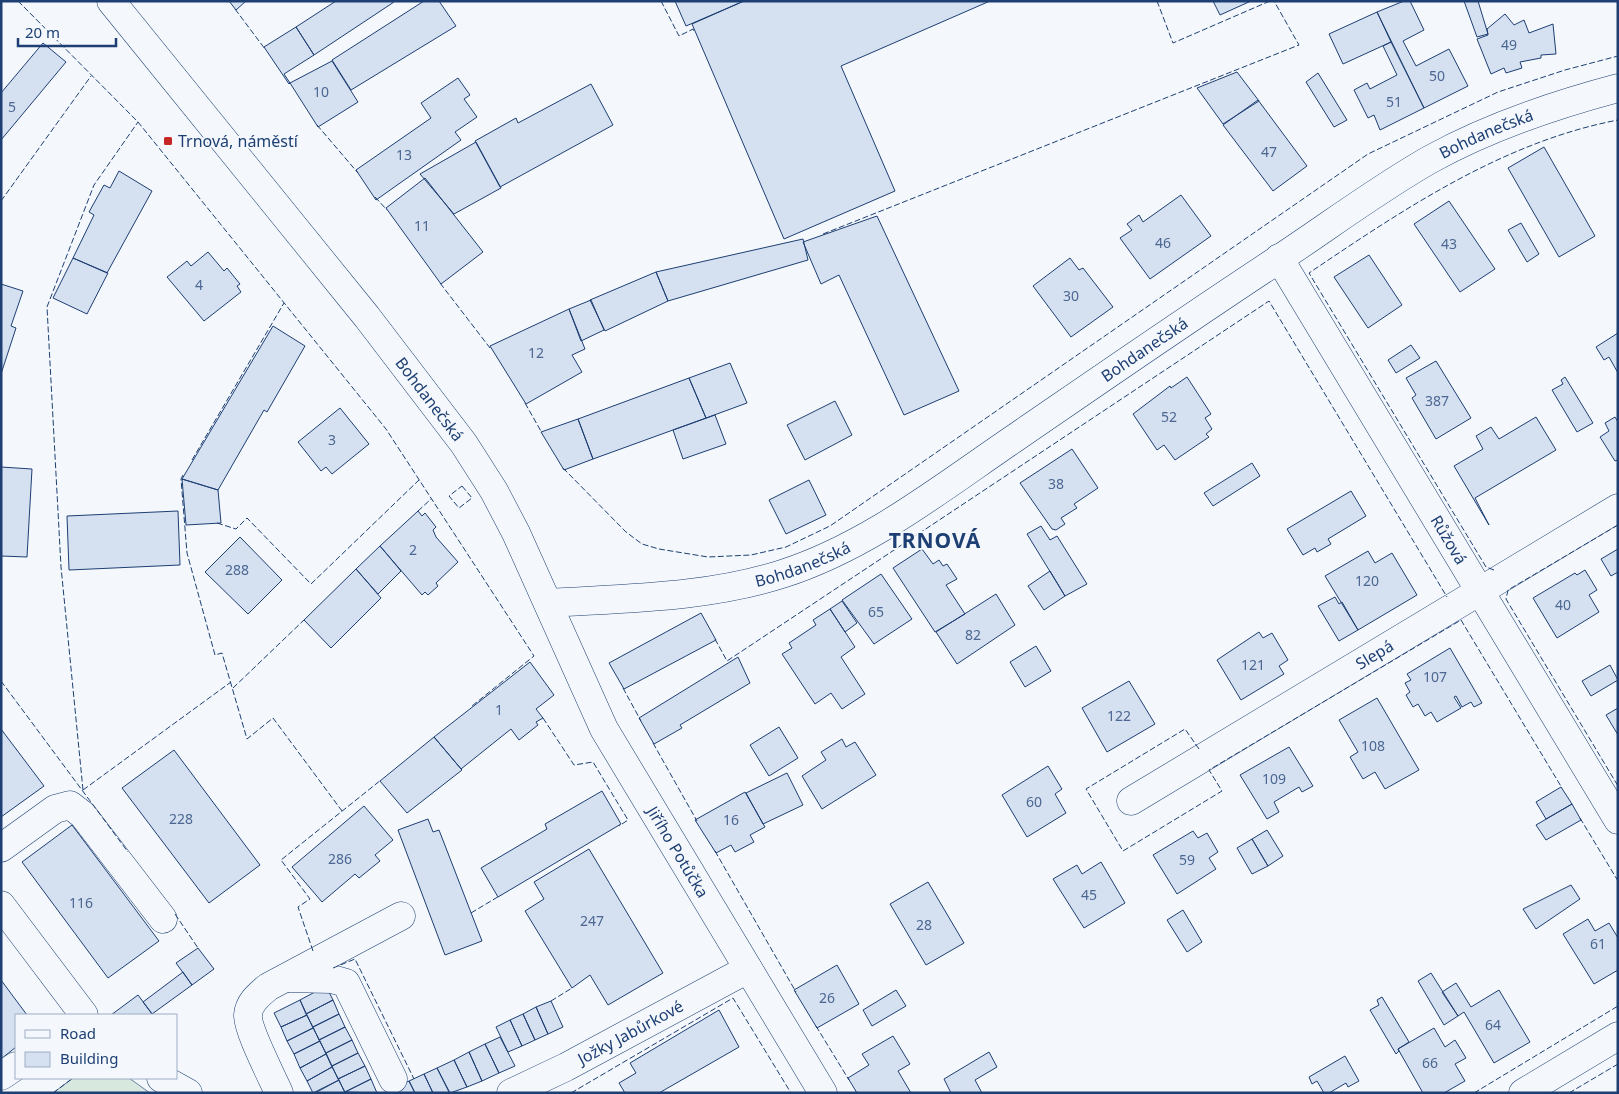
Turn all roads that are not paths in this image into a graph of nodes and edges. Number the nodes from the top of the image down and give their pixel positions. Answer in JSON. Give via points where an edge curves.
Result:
{"nodes":[{"id":1,"x":105,"y":1,"type":"edge"},
{"id":2,"x":111,"y":1,"type":"edge"},
{"id":3,"x":145,"y":44,"type":"junction"},
{"id":4,"x":1618,"y":88,"type":"edge"},
{"id":5,"x":1280,"y":258,"type":"junction"},
{"id":6,"x":1618,"y":508,"type":"edge"},
{"id":7,"x":1480,"y":590,"type":"junction"},
{"id":8,"x":548,"y":603,"type":"junction"},
{"id":9,"x":1131,"y":801,"type":"dead end"},
{"id":10,"x":1618,"y":820,"type":"edge"},
{"id":11,"x":1,"y":848,"type":"edge"},
{"id":12,"x":1,"y":905,"type":"edge"},
{"id":13,"x":401,"y":916,"type":"dead end"},
{"id":14,"x":163,"y":919,"type":"dead end"},
{"id":15,"x":748,"y":969,"type":"junction"},
{"id":16,"x":285,"y":978,"type":"junction"},
{"id":17,"x":83,"y":1014,"type":"edge"},
{"id":18,"x":1618,"y":1036,"type":"edge"},
{"id":19,"x":15,"y":1067,"type":"edge"},
{"id":20,"x":1,"y":1076,"type":"edge"},
{"id":21,"x":163,"y":1079,"type":"edge"},
{"id":22,"x":393,"y":1079,"type":"dead end"},
{"id":23,"x":188,"y":1093,"type":"edge"},
{"id":24,"x":279,"y":1093,"type":"edge"},
{"id":25,"x":511,"y":1093,"type":"edge"},
{"id":26,"x":823,"y":1093,"type":"edge"},
{"id":27,"x":1523,"y":1093,"type":"edge"}],
"edges":[{"from":1,"to":3,"type":"street","name":"Bohdanečská"},
{"from":2,"to":3,"type":"street","name":"Bohdanečská"},
{"from":3,"to":8,"type":"street","name":"Bohdanečská","via":[[367,317],[464,444],[507,516]]},
{"from":4,"to":5,"type":"street","name":"Bohdanečská","via":[[1536,113],[1433,158]]},
{"from":5,"to":7,"type":"street","name":"Růžová"},
{"from":5,"to":8,"type":"street","name":"Bohdanečská","via":[[922,501],[825,557],[785,573],[725,588],[663,596]]},
{"from":6,"to":7,"type":"street","name":"Slepá"},
{"from":7,"to":9,"type":"street","name":"Slepá"},
{"from":7,"to":10,"type":"street","name":"Růžová"},
{"from":8,"to":15,"type":"street","name":"Jiřího Potůčka","via":[[604,729]]},
{"from":11,"to":14,"type":"street","via":[[55,809],[70,805],[83,816]]},
{"from":12,"to":17,"type":"street"},
{"from":13,"to":16,"type":"street"},
{"from":15,"to":25,"type":"street","name":"Jožky Jabůrkové"},
{"from":15,"to":26,"type":"street","name":"Jiřího Potůčka"},
{"from":16,"to":22,"type":"street","via":[[346,983]]},
{"from":16,"to":24,"type":"street","via":[[254,1000],[248,1015],[250,1027]]},
{"from":18,"to":27,"type":"street"},
{"from":19,"to":20,"type":"street"},
{"from":21,"to":23,"type":"street"}]}
